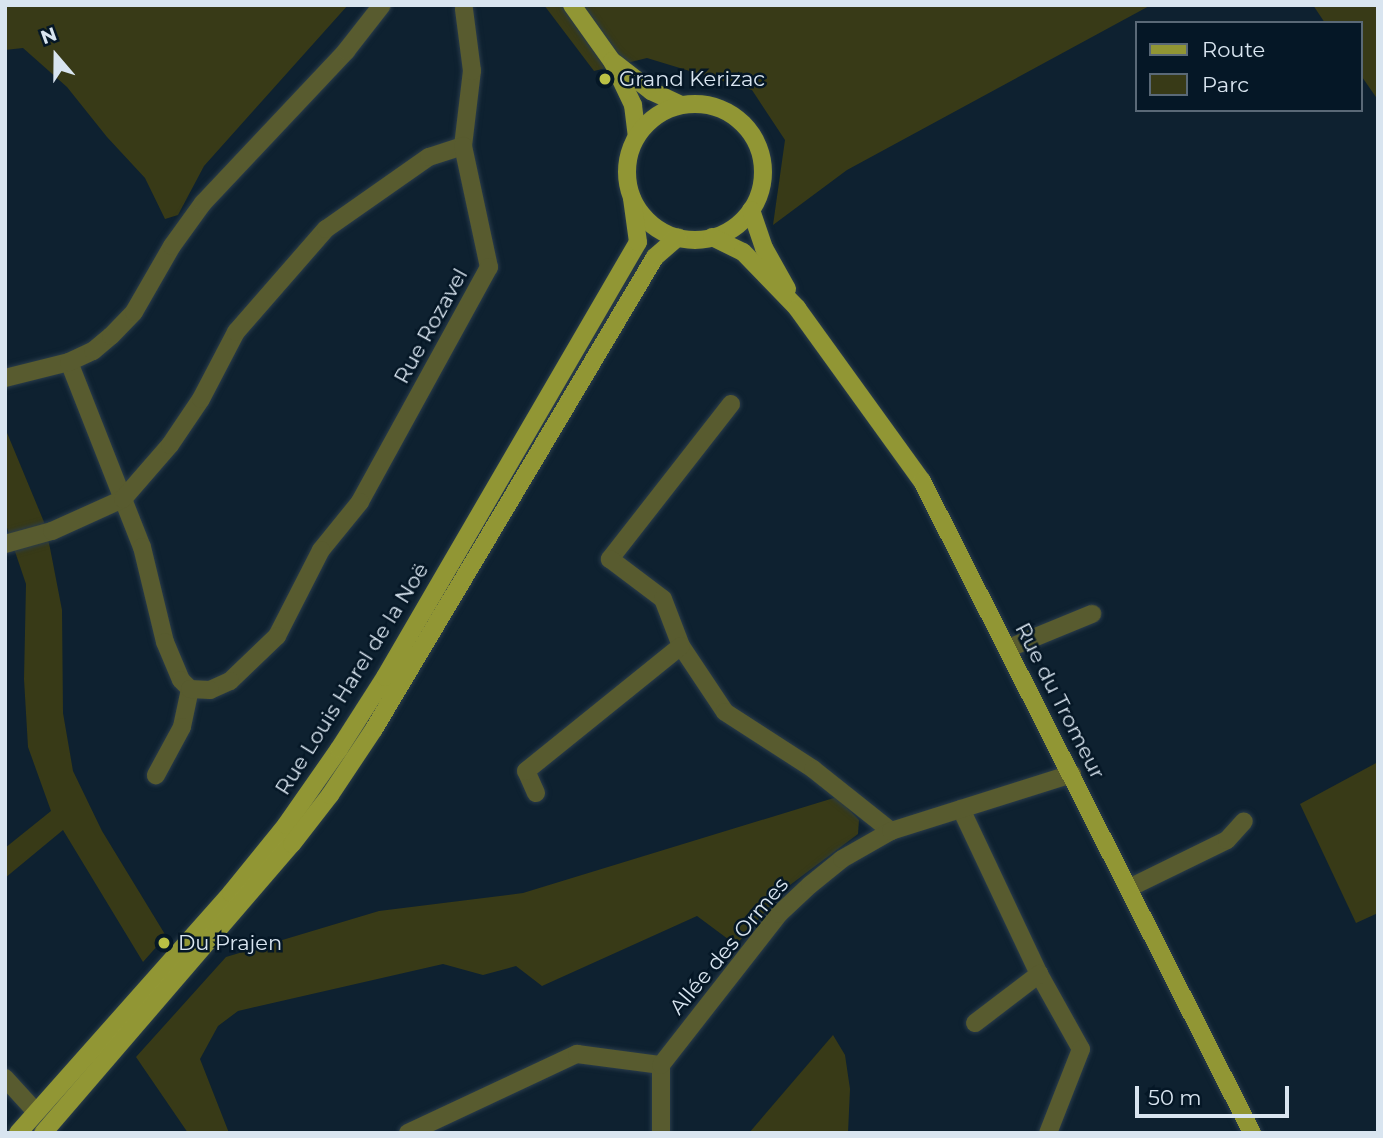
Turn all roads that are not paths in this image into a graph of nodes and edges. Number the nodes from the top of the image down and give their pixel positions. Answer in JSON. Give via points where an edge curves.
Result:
{"nodes":[{"id":1,"x":382,"y":5,"type":"edge"},
{"id":2,"x":572,"y":5,"type":"edge"},
{"id":3,"x":464,"y":9,"type":"dead end"},
{"id":4,"x":612,"y":61,"type":"junction"},
{"id":5,"x":681,"y":105,"type":"junction"},
{"id":6,"x":637,"y":136,"type":"junction"},
{"id":7,"x":463,"y":146,"type":"junction"},
{"id":8,"x":632,"y":198,"type":"junction"},
{"id":9,"x":751,"y":210,"type":"junction"},
{"id":10,"x":678,"y":237,"type":"junction"},
{"id":11,"x":712,"y":237,"type":"junction"},
{"id":12,"x":797,"y":308,"type":"junction"},
{"id":13,"x":69,"y":362,"type":"junction"},
{"id":14,"x":5,"y":378,"type":"edge"},
{"id":15,"x":731,"y":404,"type":"dead end"},
{"id":16,"x":123,"y":499,"type":"junction"},
{"id":17,"x":10,"y":542,"type":"edge"},
{"id":18,"x":1092,"y":614,"type":"dead end"},
{"id":19,"x":681,"y":646,"type":"junction"},
{"id":20,"x":1009,"y":648,"type":"junction"},
{"id":21,"x":190,"y":689,"type":"junction"},
{"id":22,"x":1072,"y":774,"type":"junction"},
{"id":23,"x":156,"y":775,"type":"dead end"},
{"id":24,"x":536,"y":793,"type":"dead end"},
{"id":25,"x":961,"y":809,"type":"junction"},
{"id":26,"x":1244,"y":821,"type":"dead end"},
{"id":27,"x":891,"y":831,"type":"junction"},
{"id":28,"x":1129,"y":888,"type":"junction"},
{"id":29,"x":1039,"y":974,"type":"junction"},
{"id":30,"x":975,"y":1023,"type":"dead end"},
{"id":31,"x":661,"y":1065,"type":"junction"},
{"id":32,"x":5,"y":1078,"type":"edge"},
{"id":33,"x":36,"y":1112,"type":"junction"},
{"id":34,"x":18,"y":1133,"type":"edge"},
{"id":35,"x":43,"y":1133,"type":"edge"},
{"id":36,"x":408,"y":1133,"type":"edge"},
{"id":37,"x":661,"y":1133,"type":"edge"},
{"id":38,"x":1048,"y":1133,"type":"edge"},
{"id":39,"x":1252,"y":1133,"type":"edge"}],
"edges":[{"from":1,"to":13,"type":"street","via":[[346,51],[203,203],[134,312],[93,351]]},
{"from":2,"to":4,"type":"main road"},
{"from":3,"to":7,"type":"street","name":"Rue Rozavel","via":[[472,71]]},
{"from":4,"to":5,"type":"main road","via":[[651,91]]},
{"from":4,"to":6,"type":"main road","via":[[633,105]]},
{"from":5,"to":6,"type":"main road","via":[[656,116]]},
{"from":5,"to":9,"type":"main road","via":[[708,104],[733,114],[752,133],[762,158],[762,185]]},
{"from":6,"to":8,"type":"main road","via":[[627,177]]},
{"from":7,"to":16,"type":"street","via":[[429,157],[326,229],[236,332],[178,433]]},
{"from":7,"to":21,"type":"street","name":"Rue Rozavel","via":[[489,267],[360,502],[321,550],[277,636],[230,681],[210,690]]},
{"from":8,"to":10,"type":"main road","via":[[643,216]]},
{"from":8,"to":33,"type":"main road","name":"Rue Louis Harel de la Noë","via":[[638,242],[339,749],[231,893]]},
{"from":9,"to":11,"type":"main road","via":[[734,227]]},
{"from":9,"to":12,"type":"main road","name":"Rue du Tromeur","via":[[764,248]]},
{"from":10,"to":11,"type":"main road"},
{"from":10,"to":35,"type":"main road","name":"Rue Louis Harel de la Noë","via":[[655,257],[374,729],[330,795]]},
{"from":11,"to":12,"type":"main road","name":"Rue du Tromeur","via":[[743,252]]},
{"from":12,"to":20,"type":"main road","name":"Rue du Tromeur","via":[[922,481]]},
{"from":13,"to":14,"type":"street"},
{"from":13,"to":16,"type":"street"},
{"from":15,"to":19,"type":"street","via":[[610,559],[663,599]]},
{"from":16,"to":17,"type":"street","via":[[52,531]]},
{"from":16,"to":21,"type":"street","via":[[142,547],[165,642],[181,680]]},
{"from":18,"to":20,"type":"street"},
{"from":19,"to":24,"type":"street","via":[[526,771]]},
{"from":19,"to":27,"type":"street","via":[[725,712],[813,769]]},
{"from":20,"to":22,"type":"main road","name":"Rue du Tromeur"},
{"from":21,"to":23,"type":"street","via":[[182,727]]},
{"from":22,"to":25,"type":"street","name":"Allée des Ormes"},
{"from":22,"to":28,"type":"main road","name":"Rue du Tromeur"},
{"from":25,"to":27,"type":"street","name":"Allée des Ormes"},
{"from":25,"to":29,"type":"street"},
{"from":26,"to":28,"type":"street","via":[[1227,840]]},
{"from":27,"to":31,"type":"street","name":"Allée des Ormes","via":[[842,859],[779,914]]},
{"from":28,"to":39,"type":"main road","name":"Rue du Tromeur"},
{"from":29,"to":30,"type":"street"},
{"from":29,"to":38,"type":"street","via":[[1081,1049]]},
{"from":31,"to":36,"type":"street","via":[[577,1054]]},
{"from":31,"to":37,"type":"street"},
{"from":32,"to":33,"type":"street"},
{"from":33,"to":34,"type":"main road","name":"Rue Louis Harel de la Noë"}]}
